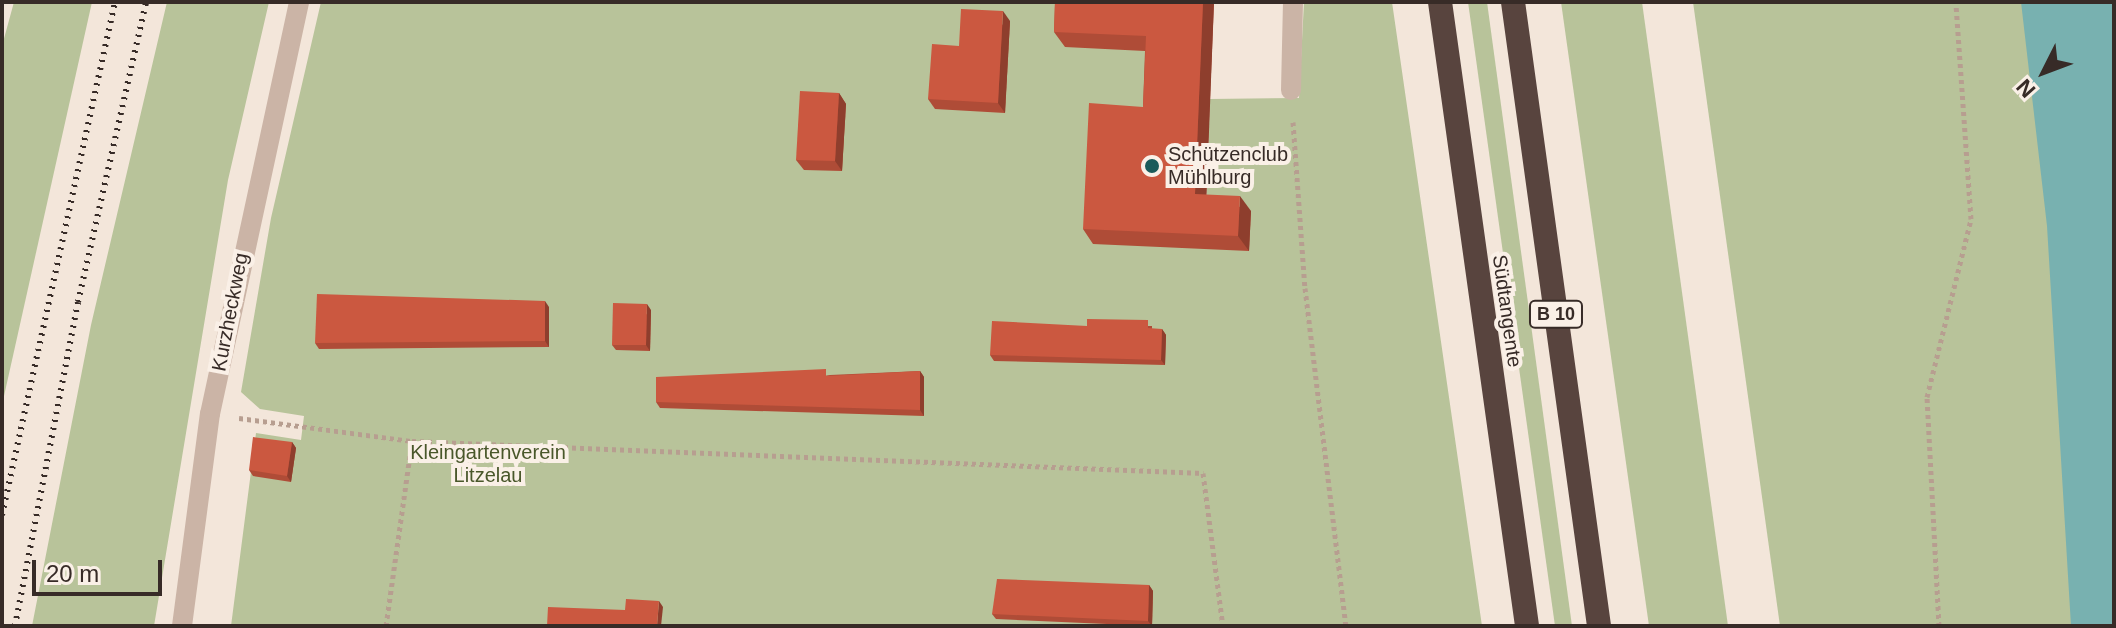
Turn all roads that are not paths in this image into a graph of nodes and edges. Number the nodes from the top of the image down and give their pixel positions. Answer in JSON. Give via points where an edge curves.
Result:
{"nodes":[{"id":1,"x":299,"y":2,"type":"edge"},
{"id":2,"x":1293,"y":2,"type":"edge"},
{"id":3,"x":1440,"y":2,"type":"edge"},
{"id":4,"x":1513,"y":2,"type":"edge"},
{"id":5,"x":1291,"y":90,"type":"road end"},
{"id":6,"x":182,"y":626,"type":"edge"},
{"id":7,"x":1527,"y":626,"type":"edge"},
{"id":8,"x":1599,"y":626,"type":"edge"}],
"edges":[{"from":1,"to":6,"type":"street","name":"Kurzheckweg","via":[[210,414]]},
{"from":2,"to":5,"type":"street"},
{"from":3,"to":7,"type":"highway","name":"Südtangente"},
{"from":4,"to":8,"type":"highway","number":"B 10"}]}
